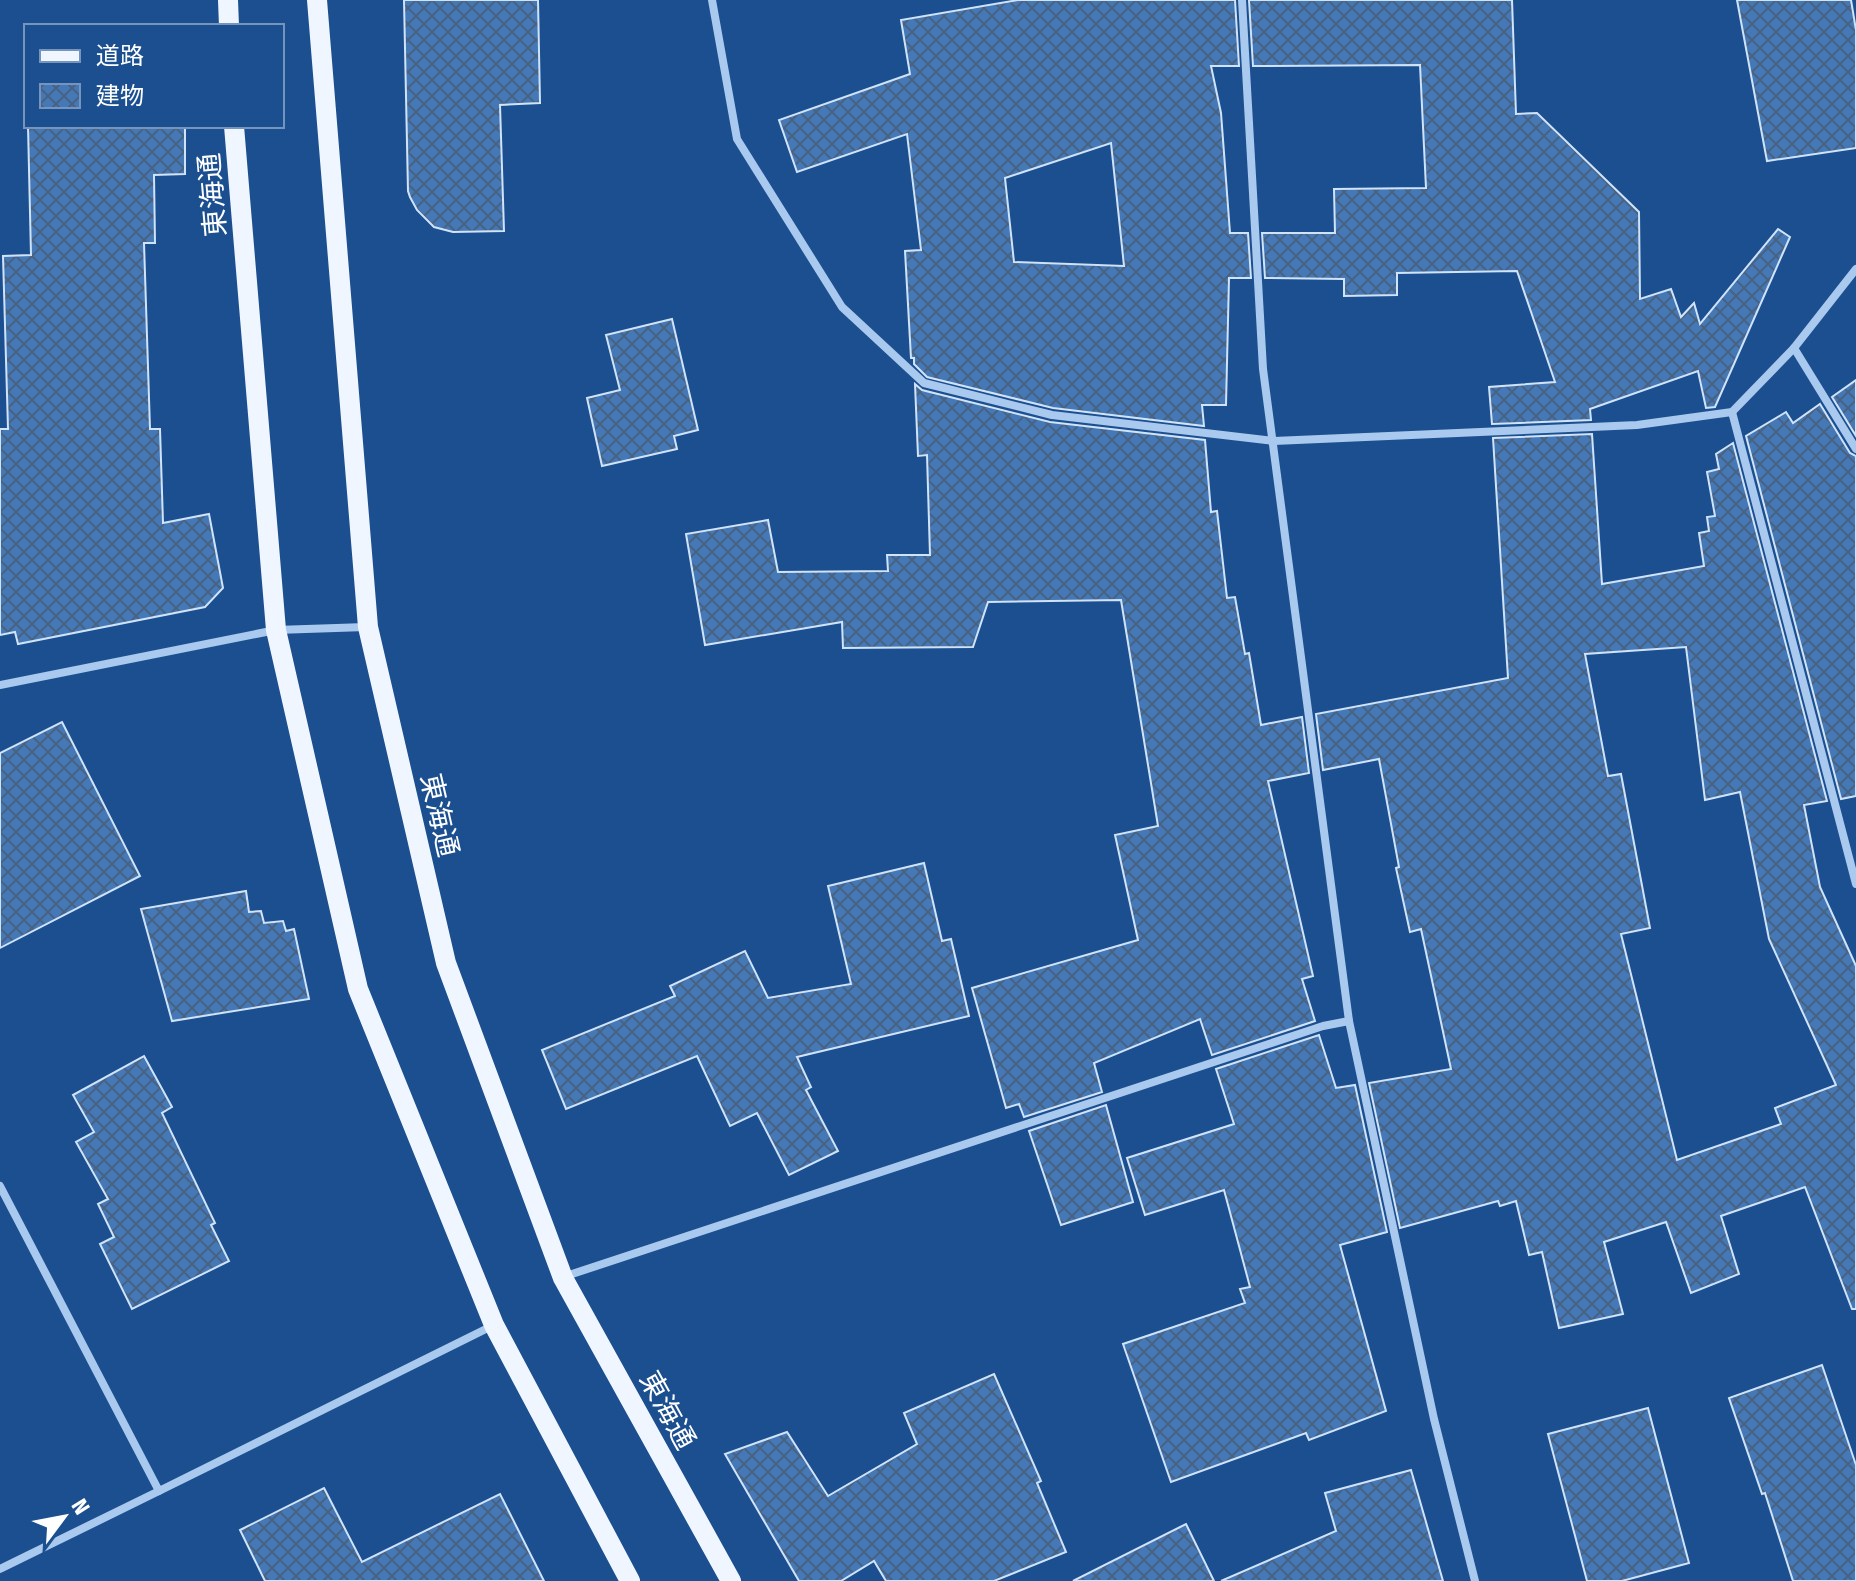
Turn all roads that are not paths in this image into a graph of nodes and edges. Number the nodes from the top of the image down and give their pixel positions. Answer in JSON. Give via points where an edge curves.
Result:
{"nodes":[{"id":1,"x":228,"y":0,"type":"edge"},
{"id":2,"x":317,"y":0,"type":"edge"},
{"id":3,"x":712,"y":0,"type":"edge"},
{"id":4,"x":1242,"y":0,"type":"edge"},
{"id":5,"x":229,"y":24,"type":"edge"},
{"id":6,"x":234,"y":128,"type":"edge"},
{"id":7,"x":1856,"y":269,"type":"edge"},
{"id":8,"x":1794,"y":348,"type":"junction"},
{"id":9,"x":1732,"y":412,"type":"junction"},
{"id":10,"x":1274,"y":441,"type":"junction"},
{"id":11,"x":1856,"y":449,"type":"edge"},
{"id":12,"x":368,"y":627,"type":"junction"},
{"id":13,"x":276,"y":630,"type":"junction"},
{"id":14,"x":0,"y":685,"type":"edge"},
{"id":15,"x":1856,"y":884,"type":"edge"},
{"id":16,"x":1349,"y":1021,"type":"junction"},
{"id":17,"x":0,"y":1186,"type":"edge"},
{"id":18,"x":563,"y":1278,"type":"junction"},
{"id":19,"x":494,"y":1325,"type":"junction"},
{"id":20,"x":159,"y":1491,"type":"junction"},
{"id":21,"x":0,"y":1569,"type":"edge"},
{"id":22,"x":630,"y":1581,"type":"edge"},
{"id":23,"x":731,"y":1581,"type":"edge"},
{"id":24,"x":1475,"y":1581,"type":"edge"}],
"edges":[{"from":1,"to":5,"type":"main road"},
{"from":2,"to":12,"type":"main road","name":"東海通"},
{"from":3,"to":10,"type":"street","via":[[737,139],[842,307],[924,383],[1052,415]]},
{"from":4,"to":10,"type":"street","via":[[1263,369]]},
{"from":6,"to":13,"type":"main road","name":"東海通"},
{"from":7,"to":8,"type":"street"},
{"from":8,"to":9,"type":"street"},
{"from":8,"to":11,"type":"street"},
{"from":9,"to":10,"type":"street","via":[[1637,425]]},
{"from":9,"to":15,"type":"street"},
{"from":10,"to":16,"type":"street"},
{"from":12,"to":13,"type":"street"},
{"from":12,"to":18,"type":"main road","name":"東海通","via":[[446,963]]},
{"from":13,"to":14,"type":"street"},
{"from":13,"to":19,"type":"main road","name":"東海通","via":[[358,989]]},
{"from":16,"to":18,"type":"street"},
{"from":16,"to":24,"type":"street","via":[[1434,1419]]},
{"from":17,"to":20,"type":"street"},
{"from":18,"to":23,"type":"main road","name":"東海通"},
{"from":19,"to":20,"type":"street"},
{"from":19,"to":22,"type":"main road","name":"東海通"},
{"from":20,"to":21,"type":"street"}]}
